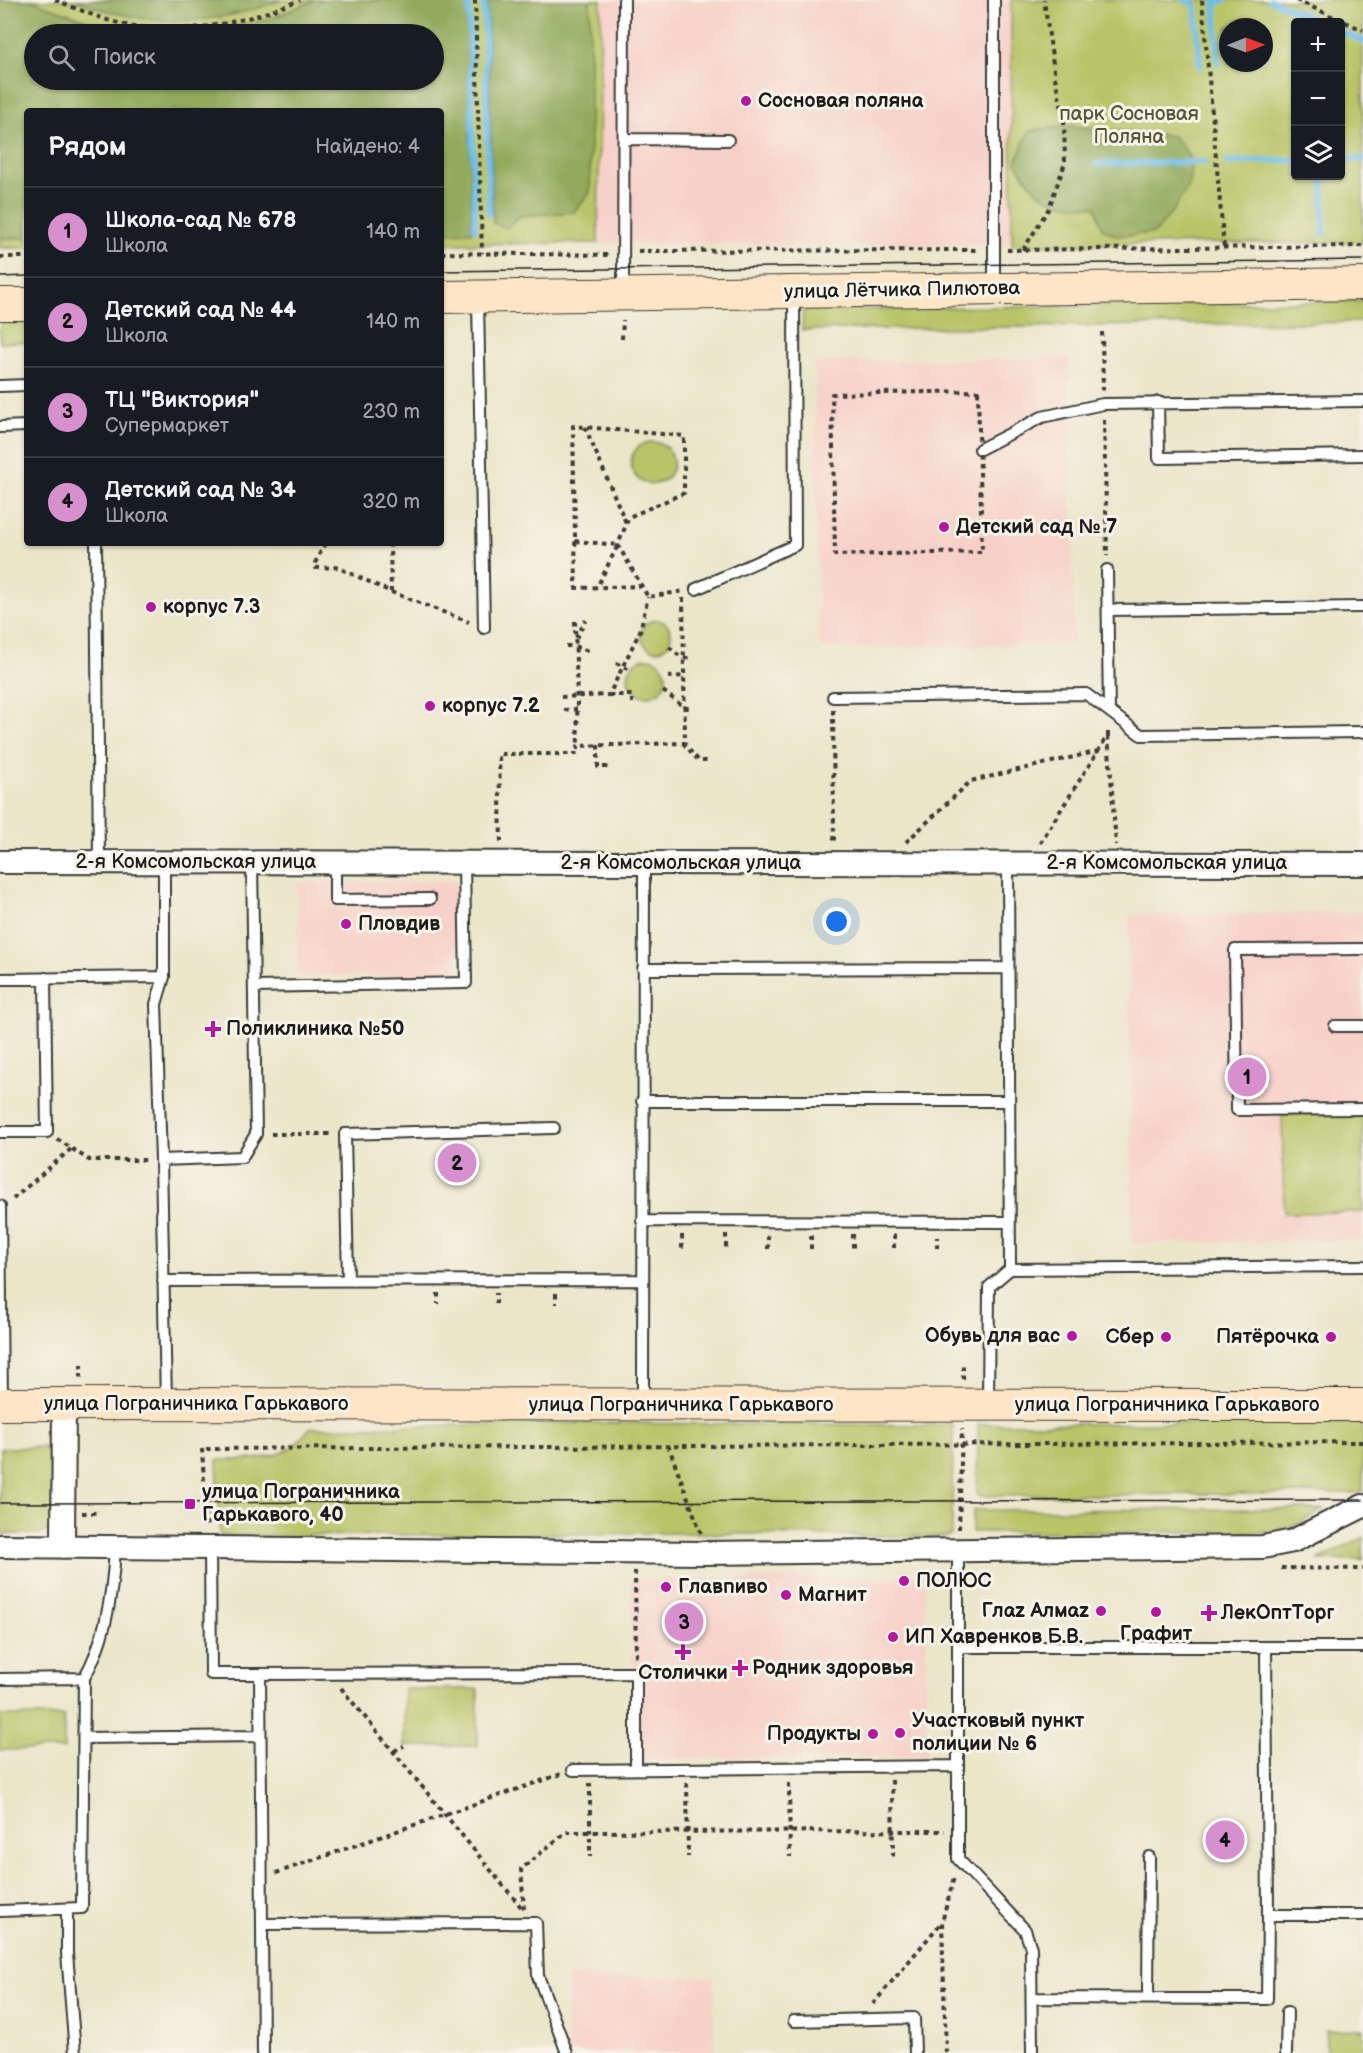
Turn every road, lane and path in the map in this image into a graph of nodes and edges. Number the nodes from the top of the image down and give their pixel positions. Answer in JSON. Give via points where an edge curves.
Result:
{"nodes":[{"id":1,"x":55,"y":0,"type":"edge"},
{"id":2,"x":300,"y":0,"type":"edge"},
{"id":3,"x":475,"y":0,"type":"edge"},
{"id":4,"x":624,"y":0,"type":"edge"},
{"id":5,"x":994,"y":0,"type":"edge"},
{"id":6,"x":1044,"y":0,"type":"edge"},
{"id":7,"x":1202,"y":0,"type":"edge"},
{"id":8,"x":1296,"y":0,"type":"edge"},
{"id":9,"x":125,"y":24,"type":"edge"},
{"id":10,"x":223,"y":24,"type":"edge"},
{"id":11,"x":1363,"y":30,"type":"edge"},
{"id":12,"x":625,"y":139,"type":"junction"},
{"id":13,"x":728,"y":140,"type":"dead end"},
{"id":14,"x":1363,"y":246,"type":"edge"},
{"id":15,"x":1224,"y":248,"type":"junction"},
{"id":16,"x":985,"y":250,"type":"dead end"},
{"id":17,"x":1006,"y":250,"type":"dead end"},
{"id":18,"x":1023,"y":250,"type":"junction"},
{"id":19,"x":444,"y":253,"type":"edge"},
{"id":20,"x":482,"y":253,"type":"junction"},
{"id":21,"x":604,"y":255,"type":"dead end"},
{"id":22,"x":623,"y":255,"type":"junction"},
{"id":23,"x":0,"y":257,"type":"edge"},
{"id":24,"x":24,"y":257,"type":"edge"},
{"id":25,"x":1363,"y":284,"type":"edge"},
{"id":26,"x":994,"y":289,"type":"junction"},
{"id":27,"x":794,"y":292,"type":"junction"},
{"id":28,"x":623,"y":295,"type":"junction"},
{"id":29,"x":444,"y":297,"type":"edge"},
{"id":30,"x":478,"y":297,"type":"junction"},
{"id":31,"x":0,"y":304,"type":"edge"},
{"id":32,"x":24,"y":304,"type":"edge"},
{"id":33,"x":1102,"y":332,"type":"dead end"},
{"id":34,"x":24,"y":385,"type":"edge"},
{"id":35,"x":0,"y":386,"type":"edge"},
{"id":36,"x":1363,"y":400,"type":"edge"},
{"id":37,"x":1158,"y":402,"type":"junction"},
{"id":38,"x":1103,"y":404,"type":"junction"},
{"id":39,"x":24,"y":426,"type":"edge"},
{"id":40,"x":0,"y":427,"type":"edge"},
{"id":41,"x":585,"y":428,"type":"junction"},
{"id":42,"x":980,"y":449,"type":"junction"},
{"id":43,"x":1363,"y":455,"type":"edge"},
{"id":44,"x":626,"y":523,"type":"junction"},
{"id":45,"x":575,"y":541,"type":"junction"},
{"id":46,"x":618,"y":544,"type":"junction"},
{"id":47,"x":96,"y":546,"type":"edge"},
{"id":48,"x":324,"y":546,"type":"edge"},
{"id":49,"x":390,"y":546,"type":"edge"},
{"id":50,"x":1107,"y":570,"type":"joint"},
{"id":51,"x":642,"y":586,"type":"junction"},
{"id":52,"x":597,"y":587,"type":"junction"},
{"id":53,"x":696,"y":589,"type":"joint"},
{"id":54,"x":683,"y":591,"type":"junction"},
{"id":55,"x":391,"y":592,"type":"junction"},
{"id":56,"x":648,"y":597,"type":"junction"},
{"id":57,"x":1363,"y":607,"type":"edge"},
{"id":58,"x":1108,"y":610,"type":"junction"},
{"id":59,"x":586,"y":620,"type":"dead end"},
{"id":60,"x":575,"y":621,"type":"dead end"},
{"id":61,"x":484,"y":628,"type":"joint"},
{"id":62,"x":575,"y":639,"type":"junction"},
{"id":63,"x":567,"y":645,"type":"dead end"},
{"id":64,"x":576,"y":645,"type":"junction"},
{"id":65,"x":669,"y":647,"type":"dead end"},
{"id":66,"x":588,"y":651,"type":"dead end"},
{"id":67,"x":693,"y":658,"type":"dead end"},
{"id":68,"x":684,"y":659,"type":"junction"},
{"id":69,"x":616,"y":663,"type":"dead end"},
{"id":70,"x":626,"y":668,"type":"junction"},
{"id":71,"x":684,"y":676,"type":"junction"},
{"id":72,"x":668,"y":677,"type":"dead end"},
{"id":73,"x":663,"y":691,"type":"dead end"},
{"id":74,"x":576,"y":696,"type":"junction"},
{"id":75,"x":609,"y":696,"type":"junction"},
{"id":76,"x":561,"y":697,"type":"dead end"},
{"id":77,"x":833,"y":697,"type":"joint"},
{"id":78,"x":632,"y":703,"type":"dead end"},
{"id":79,"x":685,"y":708,"type":"junction"},
{"id":80,"x":693,"y":708,"type":"dead end"},
{"id":81,"x":564,"y":710,"type":"dead end"},
{"id":82,"x":577,"y":710,"type":"junction"},
{"id":83,"x":1109,"y":711,"type":"junction"},
{"id":84,"x":1363,"y":732,"type":"edge"},
{"id":85,"x":1108,"y":735,"type":"junction"},
{"id":86,"x":683,"y":743,"type":"junction"},
{"id":87,"x":598,"y":745,"type":"junction"},
{"id":88,"x":578,"y":746,"type":"junction"},
{"id":89,"x":1099,"y":751,"type":"junction"},
{"id":90,"x":709,"y":761,"type":"dead end"},
{"id":91,"x":609,"y":767,"type":"dead end"},
{"id":92,"x":834,"y":839,"type":"dead end"},
{"id":93,"x":1041,"y":841,"type":"dead end"},
{"id":94,"x":1116,"y":841,"type":"dead end"},
{"id":95,"x":900,"y":847,"type":"dead end"},
{"id":96,"x":99,"y":860,"type":"junction"},
{"id":97,"x":0,"y":862,"type":"edge"},
{"id":98,"x":164,"y":862,"type":"junction"},
{"id":99,"x":252,"y":862,"type":"junction"},
{"id":100,"x":335,"y":862,"type":"junction"},
{"id":101,"x":464,"y":862,"type":"junction"},
{"id":102,"x":502,"y":862,"type":"junction"},
{"id":103,"x":644,"y":863,"type":"junction"},
{"id":104,"x":1008,"y":863,"type":"junction"},
{"id":105,"x":1363,"y":864,"type":"edge"},
{"id":106,"x":430,"y":899,"type":"dead end"},
{"id":107,"x":1363,"y":949,"type":"edge"},
{"id":108,"x":1008,"y":968,"type":"junction"},
{"id":109,"x":643,"y":969,"type":"junction"},
{"id":110,"x":45,"y":978,"type":"junction"},
{"id":111,"x":164,"y":978,"type":"junction"},
{"id":112,"x":0,"y":979,"type":"edge"},
{"id":113,"x":254,"y":987,"type":"junction"},
{"id":114,"x":1335,"y":1026,"type":"dead end"},
{"id":115,"x":1363,"y":1026,"type":"edge"},
{"id":116,"x":642,"y":1101,"type":"junction"},
{"id":117,"x":1009,"y":1101,"type":"junction"},
{"id":118,"x":1363,"y":1109,"type":"edge"},
{"id":119,"x":554,"y":1128,"type":"dead end"},
{"id":120,"x":0,"y":1132,"type":"edge"},
{"id":121,"x":47,"y":1132,"type":"junction"},
{"id":122,"x":256,"y":1134,"type":"junction"},
{"id":123,"x":345,"y":1134,"type":"junction"},
{"id":124,"x":71,"y":1149,"type":"junction"},
{"id":125,"x":160,"y":1160,"type":"junction"},
{"id":126,"x":0,"y":1208,"type":"edge"},
{"id":127,"x":642,"y":1221,"type":"junction"},
{"id":128,"x":1010,"y":1222,"type":"junction"},
{"id":129,"x":1363,"y":1266,"type":"edge"},
{"id":130,"x":1010,"y":1269,"type":"junction"},
{"id":131,"x":348,"y":1280,"type":"junction"},
{"id":132,"x":642,"y":1280,"type":"junction"},
{"id":133,"x":163,"y":1281,"type":"junction"},
{"id":134,"x":963,"y":1361,"type":"dead end"},
{"id":135,"x":81,"y":1364,"type":"dead end"},
{"id":136,"x":963,"y":1386,"type":"dead end"},
{"id":137,"x":73,"y":1395,"type":"junction"},
{"id":138,"x":1,"y":1404,"type":"edge"},
{"id":139,"x":166,"y":1404,"type":"junction"},
{"id":140,"x":643,"y":1404,"type":"junction"},
{"id":141,"x":988,"y":1405,"type":"junction"},
{"id":142,"x":1363,"y":1405,"type":"edge"},
{"id":143,"x":962,"y":1424,"type":"dead end"},
{"id":144,"x":1363,"y":1443,"type":"edge"},
{"id":145,"x":668,"y":1445,"type":"junction"},
{"id":146,"x":961,"y":1445,"type":"junction"},
{"id":147,"x":1363,"y":1506,"type":"edge"},
{"id":148,"x":699,"y":1525,"type":"dead end"},
{"id":149,"x":0,"y":1546,"type":"edge"},
{"id":150,"x":63,"y":1547,"type":"junction"},
{"id":151,"x":115,"y":1547,"type":"junction"},
{"id":152,"x":210,"y":1547,"type":"junction"},
{"id":153,"x":958,"y":1548,"type":"junction"},
{"id":154,"x":634,"y":1566,"type":"dead end"},
{"id":155,"x":1281,"y":1568,"type":"dead end"},
{"id":156,"x":1363,"y":1569,"type":"edge"},
{"id":157,"x":958,"y":1647,"type":"junction"},
{"id":158,"x":1266,"y":1647,"type":"junction"},
{"id":159,"x":1363,"y":1647,"type":"edge"},
{"id":160,"x":330,"y":1673,"type":"junction"},
{"id":161,"x":636,"y":1673,"type":"junction"},
{"id":162,"x":260,"y":1674,"type":"junction"},
{"id":163,"x":84,"y":1678,"type":"junction"},
{"id":164,"x":0,"y":1679,"type":"edge"},
{"id":165,"x":260,"y":1736,"type":"junction"},
{"id":166,"x":85,"y":1738,"type":"junction"},
{"id":167,"x":404,"y":1746,"type":"dead end"},
{"id":168,"x":394,"y":1751,"type":"junction"},
{"id":169,"x":891,"y":1766,"type":"junction"},
{"id":170,"x":958,"y":1766,"type":"junction"},
{"id":171,"x":789,"y":1767,"type":"junction"},
{"id":172,"x":687,"y":1768,"type":"junction"},
{"id":173,"x":590,"y":1769,"type":"junction"},
{"id":174,"x":636,"y":1769,"type":"junction"},
{"id":175,"x":573,"y":1770,"type":"joint"},
{"id":176,"x":445,"y":1814,"type":"junction"},
{"id":177,"x":893,"y":1831,"type":"junction"},
{"id":178,"x":958,"y":1831,"type":"junction"},
{"id":179,"x":590,"y":1832,"type":"junction"},
{"id":180,"x":688,"y":1832,"type":"junction"},
{"id":181,"x":790,"y":1832,"type":"junction"},
{"id":182,"x":590,"y":1857,"type":"dead end"},
{"id":183,"x":688,"y":1857,"type":"dead end"},
{"id":184,"x":790,"y":1857,"type":"dead end"},
{"id":185,"x":893,"y":1857,"type":"dead end"},
{"id":186,"x":1149,"y":1857,"type":"dead end"},
{"id":187,"x":958,"y":1858,"type":"junction"},
{"id":188,"x":261,"y":1878,"type":"junction"},
{"id":189,"x":522,"y":1907,"type":"junction"},
{"id":190,"x":67,"y":1909,"type":"junction"},
{"id":191,"x":0,"y":1911,"type":"edge"},
{"id":192,"x":1268,"y":1915,"type":"junction"},
{"id":193,"x":1363,"y":1915,"type":"edge"},
{"id":194,"x":942,"y":1922,"type":"junction"},
{"id":195,"x":537,"y":1923,"type":"junction"},
{"id":196,"x":262,"y":1924,"type":"junction"},
{"id":197,"x":1032,"y":1998,"type":"junction"},
{"id":198,"x":1148,"y":1998,"type":"junction"},
{"id":199,"x":1287,"y":2013,"type":"dead end"},
{"id":200,"x":861,"y":2019,"type":"junction"},
{"id":201,"x":794,"y":2021,"type":"dead end"},
{"id":202,"x":75,"y":2053,"type":"edge"},
{"id":203,"x":263,"y":2053,"type":"edge"},
{"id":204,"x":567,"y":2053,"type":"edge"},
{"id":205,"x":915,"y":2053,"type":"edge"},
{"id":206,"x":946,"y":2053,"type":"edge"},
{"id":207,"x":1032,"y":2053,"type":"edge"},
{"id":208,"x":1286,"y":2053,"type":"edge"}],
"edges":[{"from":1,"to":9,"type":"path"},
{"from":2,"to":10,"type":"path"},
{"from":3,"to":20,"type":"path"},
{"from":4,"to":12,"type":"lane"},
{"from":5,"to":26,"type":"lane"},
{"from":6,"to":18,"type":"path","via":[[1064,118],[1065,163],[1049,207]]},
{"from":7,"to":15,"type":"path"},
{"from":8,"to":11,"type":"path"},
{"from":12,"to":13,"type":"lane"},
{"from":12,"to":22,"type":"lane"},
{"from":14,"to":15,"type":"path"},
{"from":15,"to":18,"type":"path"},
{"from":16,"to":22,"type":"path","via":[[645,249]]},
{"from":17,"to":18,"type":"path"},
{"from":19,"to":20,"type":"path"},
{"from":20,"to":21,"type":"path"},
{"from":22,"to":28,"type":"lane"},
{"from":23,"to":24,"type":"path"},
{"from":25,"to":26,"type":"street","name":"улица Лётчика Пилютова"},
{"from":26,"to":27,"type":"street","name":"улица Лётчика Пилютова"},
{"from":27,"to":28,"type":"street","name":"улица Лётчика Пилютова"},
{"from":27,"to":53,"type":"lane","via":[[795,545]]},
{"from":28,"to":30,"type":"street","name":"улица Лётчика Пилютова"},
{"from":29,"to":30,"type":"street","name":"улица Лётчика Пилютова"},
{"from":30,"to":61,"type":"lane"},
{"from":31,"to":32,"type":"street"},
{"from":33,"to":38,"type":"path"},
{"from":34,"to":35,"type":"lane"},
{"from":36,"to":37,"type":"lane"},
{"from":37,"to":38,"type":"lane"},
{"from":37,"to":43,"type":"lane","via":[[1159,458]]},
{"from":38,"to":42,"type":"lane","via":[[1042,417]]},
{"from":38,"to":50,"type":"path"},
{"from":39,"to":40,"type":"lane"},
{"from":41,"to":44,"type":"path"},
{"from":41,"to":44,"type":"path","via":[[684,436],[684,493],[629,517]]},
{"from":41,"to":45,"type":"path","via":[[573,426]]},
{"from":42,"to":42,"type":"path","via":[[982,552],[835,555],[832,394],[978,391]]},
{"from":44,"to":46,"type":"path"},
{"from":45,"to":46,"type":"path"},
{"from":45,"to":52,"type":"path","via":[[576,588]]},
{"from":46,"to":51,"type":"path"},
{"from":46,"to":52,"type":"path"},
{"from":47,"to":96,"type":"lane"},
{"from":48,"to":55,"type":"path","via":[[316,568],[337,567]]},
{"from":49,"to":55,"type":"path"},
{"from":50,"to":58,"type":"lane"},
{"from":51,"to":52,"type":"path"},
{"from":51,"to":56,"type":"path"},
{"from":53,"to":54,"type":"path"},
{"from":54,"to":56,"type":"path"},
{"from":54,"to":68,"type":"path"},
{"from":55,"to":61,"type":"path"},
{"from":56,"to":70,"type":"path"},
{"from":57,"to":58,"type":"lane"},
{"from":58,"to":83,"type":"lane"},
{"from":59,"to":62,"type":"path"},
{"from":60,"to":62,"type":"path"},
{"from":62,"to":64,"type":"path"},
{"from":63,"to":64,"type":"path"},
{"from":64,"to":66,"type":"path"},
{"from":64,"to":74,"type":"path"},
{"from":65,"to":68,"type":"path"},
{"from":67,"to":68,"type":"path"},
{"from":68,"to":71,"type":"path"},
{"from":69,"to":70,"type":"path"},
{"from":70,"to":75,"type":"path"},
{"from":71,"to":72,"type":"path"},
{"from":71,"to":79,"type":"path"},
{"from":73,"to":79,"type":"path"},
{"from":74,"to":75,"type":"path"},
{"from":74,"to":76,"type":"path"},
{"from":74,"to":82,"type":"path"},
{"from":75,"to":78,"type":"path","via":[[632,692]]},
{"from":77,"to":83,"type":"lane","via":[[1086,694]]},
{"from":77,"to":92,"type":"path"},
{"from":79,"to":80,"type":"path"},
{"from":79,"to":86,"type":"path"},
{"from":81,"to":82,"type":"path"},
{"from":82,"to":88,"type":"path"},
{"from":83,"to":84,"type":"lane","via":[[1141,735]]},
{"from":83,"to":85,"type":"path"},
{"from":85,"to":89,"type":"path"},
{"from":85,"to":94,"type":"path"},
{"from":86,"to":87,"type":"path"},
{"from":86,"to":90,"type":"path","via":[[699,761]]},
{"from":87,"to":88,"type":"path"},
{"from":87,"to":91,"type":"path","via":[[598,767]]},
{"from":88,"to":102,"type":"path","via":[[578,754],[500,754]]},
{"from":89,"to":93,"type":"path"},
{"from":89,"to":95,"type":"path","via":[[971,781]]},
{"from":96,"to":97,"type":"street","name":"2-я Комсомольская улица"},
{"from":96,"to":98,"type":"street","name":"2-я Комсомольская улица"},
{"from":98,"to":99,"type":"street","name":"2-я Комсомольская улица"},
{"from":98,"to":111,"type":"lane"},
{"from":99,"to":100,"type":"street","name":"2-я Комсомольская улица"},
{"from":99,"to":113,"type":"lane"},
{"from":100,"to":101,"type":"street","name":"2-я Комсомольская улица"},
{"from":100,"to":106,"type":"lane","via":[[335,900]]},
{"from":101,"to":102,"type":"street","name":"2-я Комсомольская улица"},
{"from":101,"to":113,"type":"lane","via":[[466,983]]},
{"from":102,"to":103,"type":"street","name":"2-я Комсомольская улица"},
{"from":103,"to":104,"type":"street","name":"2-я Комсомольская улица"},
{"from":103,"to":109,"type":"lane"},
{"from":104,"to":105,"type":"street","name":"2-я Комсомольская улица"},
{"from":104,"to":108,"type":"lane"},
{"from":107,"to":118,"type":"lane","via":[[1235,950],[1237,1110]]},
{"from":108,"to":109,"type":"lane"},
{"from":108,"to":117,"type":"lane"},
{"from":109,"to":116,"type":"lane"},
{"from":110,"to":111,"type":"lane"},
{"from":110,"to":112,"type":"lane"},
{"from":110,"to":121,"type":"lane"},
{"from":111,"to":125,"type":"lane","via":[[156,1004]]},
{"from":113,"to":122,"type":"lane"},
{"from":114,"to":115,"type":"lane"},
{"from":116,"to":117,"type":"lane"},
{"from":116,"to":127,"type":"lane"},
{"from":117,"to":128,"type":"lane"},
{"from":119,"to":123,"type":"lane"},
{"from":120,"to":121,"type":"lane"},
{"from":121,"to":124,"type":"path"},
{"from":122,"to":123,"type":"path"},
{"from":122,"to":125,"type":"lane","via":[[242,1157]]},
{"from":123,"to":131,"type":"lane"},
{"from":124,"to":125,"type":"path","via":[[88,1161]]},
{"from":124,"to":126,"type":"path"},
{"from":125,"to":133,"type":"lane"},
{"from":126,"to":138,"type":"lane"},
{"from":127,"to":128,"type":"lane"},
{"from":127,"to":132,"type":"lane"},
{"from":128,"to":130,"type":"lane"},
{"from":129,"to":130,"type":"lane"},
{"from":130,"to":141,"type":"lane","via":[[989,1287]]},
{"from":131,"to":132,"type":"lane"},
{"from":131,"to":133,"type":"lane"},
{"from":132,"to":140,"type":"lane"},
{"from":133,"to":139,"type":"lane"},
{"from":134,"to":136,"type":"path"},
{"from":135,"to":137,"type":"path"},
{"from":137,"to":138,"type":"street","name":"улица Пограничника Гарькавого"},
{"from":137,"to":139,"type":"street","name":"улица Пограничника Гарькавого"},
{"from":137,"to":150,"type":"street"},
{"from":139,"to":140,"type":"street","name":"улица Пограничника Гарькавого"},
{"from":140,"to":141,"type":"street","name":"улица Пограничника Гарькавого"},
{"from":141,"to":142,"type":"street","name":"улица Пограничника Гарькавого"},
{"from":143,"to":146,"type":"path"},
{"from":144,"to":146,"type":"path"},
{"from":145,"to":146,"type":"path"},
{"from":145,"to":148,"type":"path"},
{"from":145,"to":152,"type":"path","via":[[204,1449],[202,1514]]},
{"from":146,"to":153,"type":"path"},
{"from":147,"to":153,"type":"street","via":[[1293,1541],[1263,1546]]},
{"from":149,"to":150,"type":"street"},
{"from":150,"to":151,"type":"street"},
{"from":151,"to":152,"type":"street"},
{"from":151,"to":163,"type":"lane","via":[[98,1656]]},
{"from":152,"to":153,"type":"street","via":[[702,1552]]},
{"from":152,"to":162,"type":"lane","via":[[211,1674]]},
{"from":153,"to":157,"type":"lane"},
{"from":154,"to":161,"type":"path"},
{"from":155,"to":156,"type":"path"},
{"from":157,"to":158,"type":"lane"},
{"from":157,"to":170,"type":"lane"},
{"from":158,"to":159,"type":"lane"},
{"from":158,"to":192,"type":"lane"},
{"from":160,"to":161,"type":"lane"},
{"from":160,"to":162,"type":"lane"},
{"from":160,"to":168,"type":"path"},
{"from":161,"to":174,"type":"lane"},
{"from":162,"to":165,"type":"lane"},
{"from":163,"to":164,"type":"lane"},
{"from":163,"to":166,"type":"lane"},
{"from":165,"to":166,"type":"lane"},
{"from":165,"to":188,"type":"lane"},
{"from":166,"to":190,"type":"lane","via":[[82,1908]]},
{"from":167,"to":168,"type":"path"},
{"from":168,"to":176,"type":"path"},
{"from":169,"to":170,"type":"lane"},
{"from":169,"to":171,"type":"lane"},
{"from":169,"to":177,"type":"path"},
{"from":170,"to":178,"type":"lane"},
{"from":171,"to":172,"type":"lane"},
{"from":171,"to":181,"type":"path"},
{"from":172,"to":174,"type":"lane"},
{"from":172,"to":180,"type":"path"},
{"from":173,"to":174,"type":"lane"},
{"from":173,"to":175,"type":"lane"},
{"from":173,"to":179,"type":"path"},
{"from":175,"to":176,"type":"path"},
{"from":176,"to":188,"type":"path"},
{"from":176,"to":189,"type":"path"},
{"from":177,"to":178,"type":"path"},
{"from":177,"to":181,"type":"path"},
{"from":177,"to":185,"type":"path"},
{"from":178,"to":187,"type":"lane"},
{"from":179,"to":180,"type":"path"},
{"from":179,"to":182,"type":"path"},
{"from":179,"to":189,"type":"path","via":[[566,1832],[521,1869]]},
{"from":180,"to":181,"type":"path"},
{"from":180,"to":183,"type":"path"},
{"from":181,"to":184,"type":"path"},
{"from":186,"to":198,"type":"lane"},
{"from":187,"to":194,"type":"path"},
{"from":187,"to":197,"type":"lane","via":[[1025,1930],[1031,1948]]},
{"from":188,"to":196,"type":"lane"},
{"from":189,"to":195,"type":"path"},
{"from":190,"to":191,"type":"lane"},
{"from":190,"to":202,"type":"lane"},
{"from":192,"to":193,"type":"lane"},
{"from":192,"to":198,"type":"lane","via":[[1267,1999]]},
{"from":194,"to":200,"type":"path"},
{"from":194,"to":206,"type":"path"},
{"from":195,"to":196,"type":"lane"},
{"from":195,"to":204,"type":"lane","via":[[538,1976]]},
{"from":196,"to":203,"type":"lane"},
{"from":197,"to":198,"type":"lane"},
{"from":197,"to":207,"type":"lane"},
{"from":199,"to":208,"type":"lane"},
{"from":200,"to":201,"type":"lane"},
{"from":200,"to":205,"type":"lane","via":[[914,2018]]}]}
